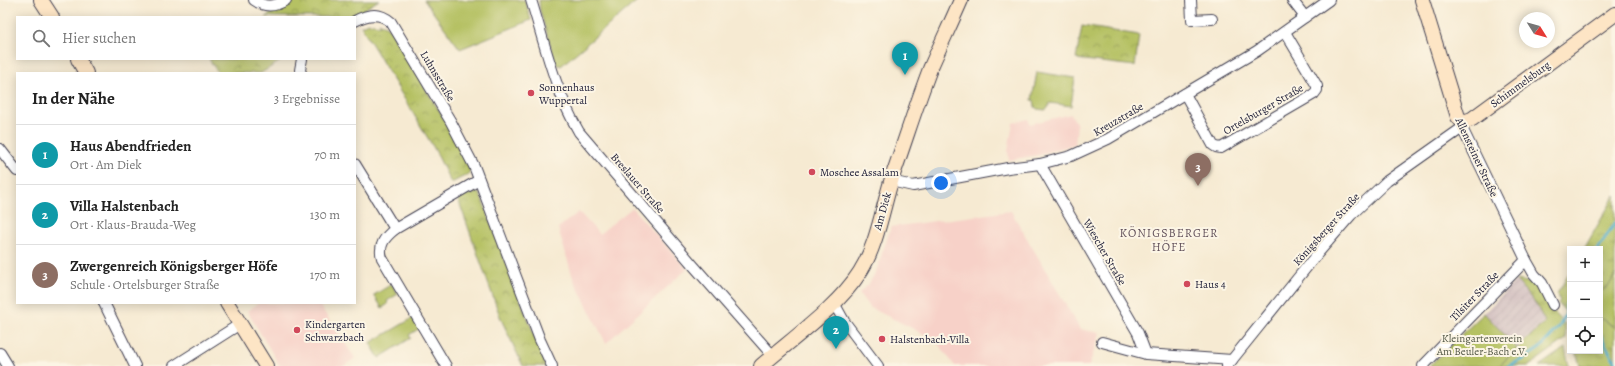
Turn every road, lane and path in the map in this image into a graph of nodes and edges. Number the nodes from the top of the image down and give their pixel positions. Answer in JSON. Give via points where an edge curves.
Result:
{"nodes":[{"id":1,"x":41,"y":0,"type":"edge"},
{"id":2,"x":254,"y":0,"type":"edge"},
{"id":3,"x":286,"y":0,"type":"edge"},
{"id":4,"x":531,"y":0,"type":"edge"},
{"id":5,"x":961,"y":0,"type":"edge"},
{"id":6,"x":1191,"y":0,"type":"edge"},
{"id":7,"x":1292,"y":0,"type":"edge"},
{"id":8,"x":1329,"y":0,"type":"edge"},
{"id":9,"x":1422,"y":0,"type":"edge"},
{"id":10,"x":1615,"y":14,"type":"edge"},
{"id":11,"x":51,"y":16,"type":"edge"},
{"id":12,"x":1305,"y":17,"type":"junction"},
{"id":13,"x":1212,"y":19,"type":"dead end"},
{"id":14,"x":356,"y":21,"type":"edge"},
{"id":15,"x":1285,"y":32,"type":"junction"},
{"id":16,"x":79,"y":60,"type":"edge"},
{"id":17,"x":302,"y":60,"type":"edge"},
{"id":18,"x":85,"y":72,"type":"edge"},
{"id":19,"x":301,"y":72,"type":"edge"},
{"id":20,"x":1184,"y":94,"type":"junction"},
{"id":21,"x":1462,"y":125,"type":"junction"},
{"id":22,"x":0,"y":149,"type":"edge"},
{"id":23,"x":1040,"y":164,"type":"junction"},
{"id":24,"x":356,"y":166,"type":"edge"},
{"id":25,"x":16,"y":170,"type":"edge"},
{"id":26,"x":480,"y":180,"type":"junction"},
{"id":27,"x":891,"y":181,"type":"junction"},
{"id":28,"x":394,"y":229,"type":"junction"},
{"id":29,"x":1526,"y":260,"type":"junction"},
{"id":30,"x":834,"y":303,"type":"junction"},
{"id":31,"x":104,"y":304,"type":"edge"},
{"id":32,"x":228,"y":304,"type":"edge"},
{"id":33,"x":1553,"y":305,"type":"dead end"},
{"id":34,"x":240,"y":324,"type":"junction"},
{"id":35,"x":1102,"y":342,"type":"dead end"},
{"id":36,"x":0,"y":353,"type":"edge"},
{"id":37,"x":1146,"y":354,"type":"junction"},
{"id":38,"x":773,"y":356,"type":"junction"},
{"id":39,"x":1229,"y":363,"type":"edge"},
{"id":40,"x":8,"y":366,"type":"edge"},
{"id":41,"x":135,"y":366,"type":"edge"},
{"id":42,"x":174,"y":366,"type":"edge"},
{"id":43,"x":266,"y":366,"type":"edge"},
{"id":44,"x":446,"y":366,"type":"edge"},
{"id":45,"x":552,"y":366,"type":"edge"},
{"id":46,"x":761,"y":366,"type":"edge"},
{"id":47,"x":878,"y":366,"type":"edge"},
{"id":48,"x":1423,"y":366,"type":"edge"}],
"edges":[{"from":1,"to":11,"type":"street"},
{"from":2,"to":3,"type":"street","via":[[269,6]]},
{"from":4,"to":38,"type":"street","name":"Breslauer Straße","via":[[563,102],[579,132]]},
{"from":5,"to":27,"type":"street","name":"Am Diek","via":[[930,70]]},
{"from":6,"to":13,"type":"street","via":[[1192,20]]},
{"from":7,"to":12,"type":"street"},
{"from":8,"to":12,"type":"street","name":"Kreuzstraße"},
{"from":9,"to":21,"type":"street","name":"Allensteiner Straße"},
{"from":10,"to":21,"type":"street","name":"Schimmelsburg"},
{"from":12,"to":15,"type":"street","name":"Kreuzstraße"},
{"from":14,"to":26,"type":"street","name":"Luhnsstraße","via":[[380,15],[391,22],[451,122]]},
{"from":15,"to":20,"type":"street","name":"Kreuzstraße"},
{"from":15,"to":20,"type":"street","name":"Ortelsburger Straße","via":[[1316,86],[1314,94],[1221,148],[1213,145]]},
{"from":16,"to":18,"type":"street"},
{"from":17,"to":19,"type":"street"},
{"from":20,"to":23,"type":"street","name":"Kreuzstraße","via":[[1108,140],[1071,156]]},
{"from":21,"to":29,"type":"street","name":"Allensteiner Straße"},
{"from":21,"to":39,"type":"street","name":"Königsberger Straße","via":[[1387,181],[1351,215]]},
{"from":22,"to":25,"type":"street"},
{"from":23,"to":27,"type":"street","name":"Kreuzstraße","via":[[913,186]]},
{"from":23,"to":37,"type":"street","name":"Wiescher Straße","via":[[1138,333]]},
{"from":24,"to":28,"type":"street"},
{"from":26,"to":28,"type":"street"},
{"from":26,"to":45,"type":"street","name":"Luhnsstraße"},
{"from":27,"to":30,"type":"street","name":"Am Diek","via":[[866,261]]},
{"from":28,"to":44,"type":"street","via":[[381,245],[382,258]]},
{"from":29,"to":33,"type":"street","name":"Allensteiner Straße","via":[[1542,282]]},
{"from":29,"to":48,"type":"street","name":"Tilsiter Straße"},
{"from":30,"to":38,"type":"street","name":"Am Diek"},
{"from":30,"to":47,"type":"street","via":[[844,322]]},
{"from":31,"to":41,"type":"street"},
{"from":32,"to":34,"type":"street"},
{"from":34,"to":42,"type":"street"},
{"from":34,"to":43,"type":"street"},
{"from":35,"to":37,"type":"street"},
{"from":36,"to":40,"type":"street"},
{"from":37,"to":39,"type":"street"},
{"from":38,"to":46,"type":"street","name":"Am Diek"}]}
